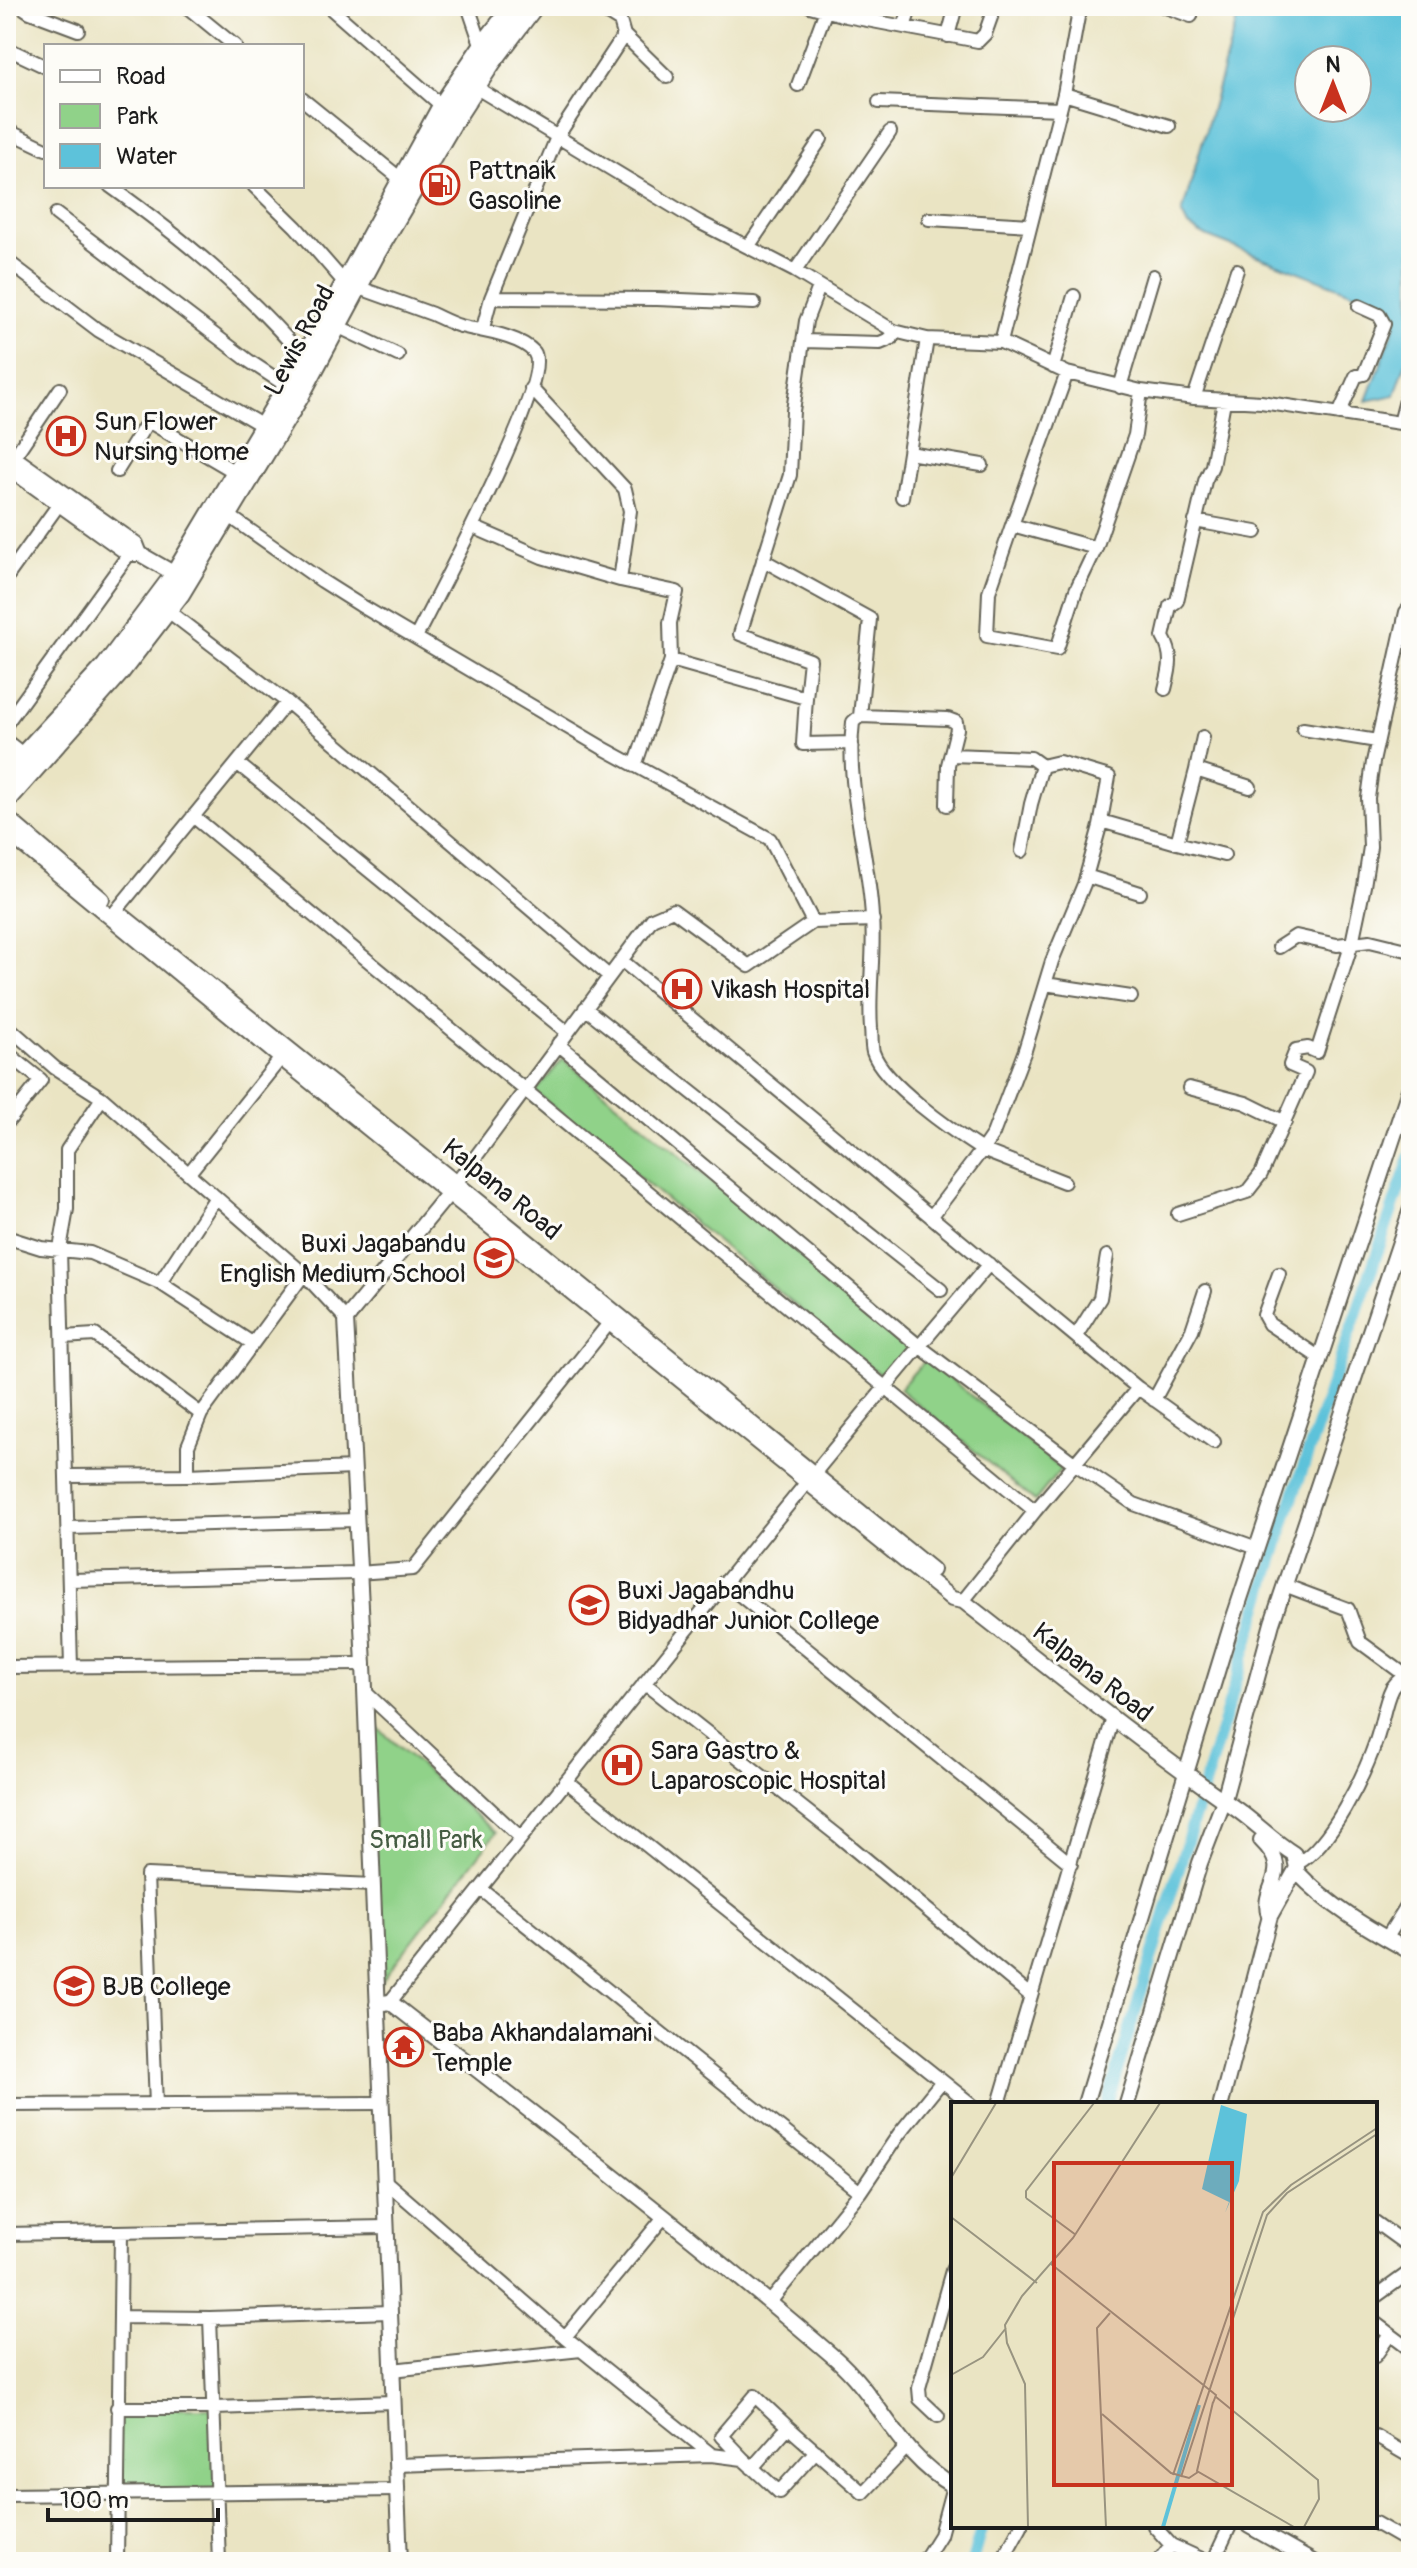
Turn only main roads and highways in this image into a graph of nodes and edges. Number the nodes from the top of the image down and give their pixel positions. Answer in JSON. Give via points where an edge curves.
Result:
{"nodes":[{"id":1,"x":514,"y":6,"type":"edge"},
{"id":2,"x":534,"y":6,"type":"edge"},
{"id":3,"x":370,"y":250,"type":"junction"},
{"id":4,"x":351,"y":284,"type":"junction"},
{"id":5,"x":6,"y":774,"type":"edge"},
{"id":6,"x":6,"y":801,"type":"edge"}],
"edges":[{"from":1,"to":3,"type":"main road","name":"Lewis Road","via":[[442,106]]},
{"from":2,"to":3,"type":"main road","name":"Lewis Road"},
{"from":3,"to":4,"type":"main road","name":"Lewis Road"},
{"from":4,"to":5,"type":"main road","name":"Lewis Road","via":[[175,574],[106,666]]},
{"from":4,"to":6,"type":"main road","name":"Lewis Road","via":[[337,326],[299,397],[168,611]]}]}
